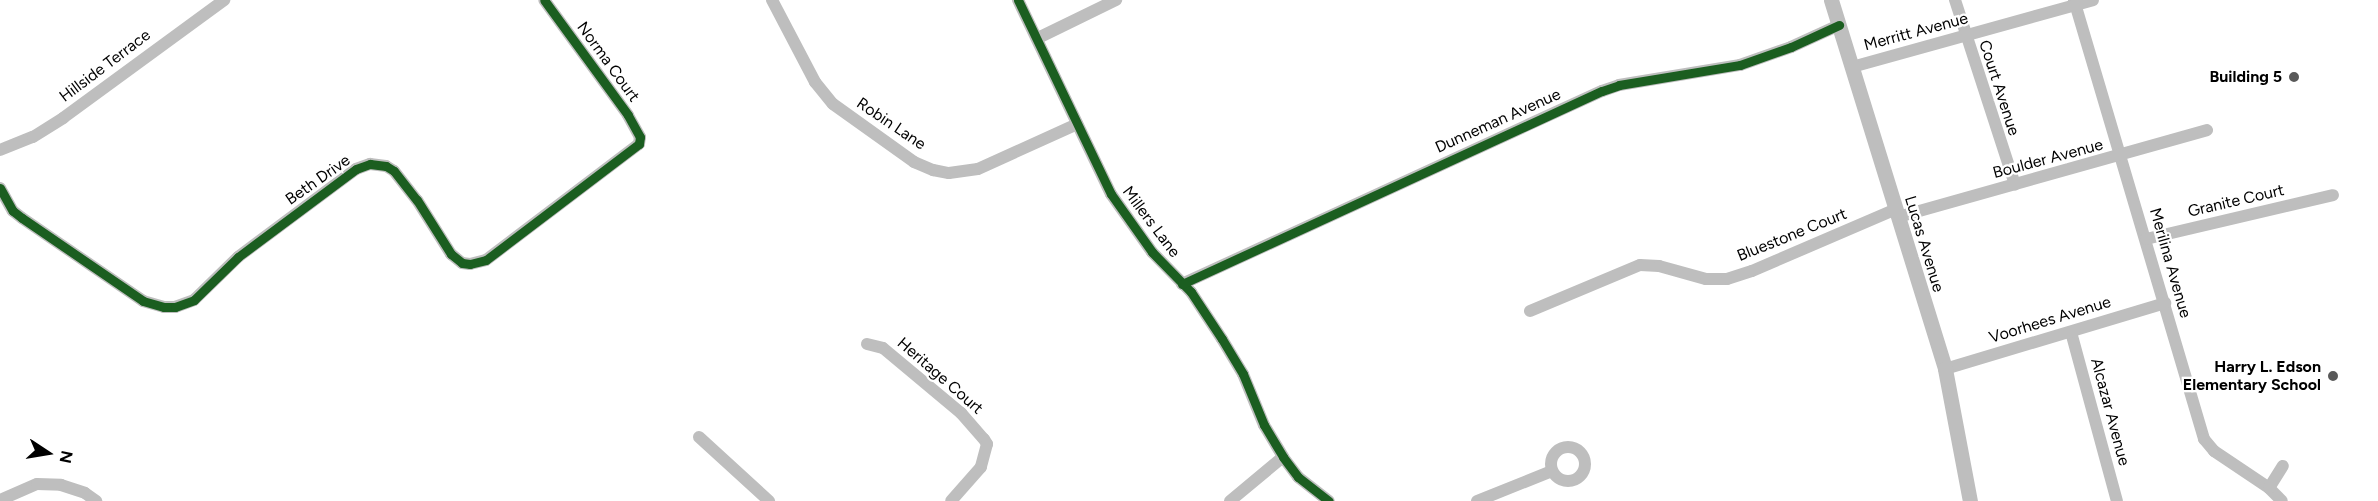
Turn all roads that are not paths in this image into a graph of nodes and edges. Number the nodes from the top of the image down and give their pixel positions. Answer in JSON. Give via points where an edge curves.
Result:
{"nodes":[{"id":1,"x":224,"y":0,"type":"edge"},
{"id":2,"x":544,"y":0,"type":"edge"},
{"id":3,"x":772,"y":0,"type":"edge"},
{"id":4,"x":1018,"y":0,"type":"edge"},
{"id":5,"x":1116,"y":0,"type":"edge"},
{"id":6,"x":1831,"y":0,"type":"edge"},
{"id":7,"x":1955,"y":0,"type":"edge"},
{"id":8,"x":2093,"y":0,"type":"edge"},
{"id":9,"x":2075,"y":3,"type":"edge"},
{"id":10,"x":1839,"y":25,"type":"junction"},
{"id":11,"x":1965,"y":36,"type":"junction"},
{"id":12,"x":1038,"y":38,"type":"junction"},
{"id":13,"x":1852,"y":67,"type":"junction"},
{"id":14,"x":1077,"y":124,"type":"junction"},
{"id":15,"x":2207,"y":130,"type":"dead end"},
{"id":16,"x":639,"y":144,"type":"joint"},
{"id":17,"x":0,"y":150,"type":"edge"},
{"id":18,"x":2121,"y":156,"type":"junction"},
{"id":19,"x":2014,"y":185,"type":"junction"},
{"id":20,"x":0,"y":188,"type":"edge"},
{"id":21,"x":2333,"y":195,"type":"dead end"},
{"id":22,"x":1897,"y":213,"type":"junction"},
{"id":23,"x":2145,"y":238,"type":"junction"},
{"id":24,"x":1182,"y":284,"type":"junction"},
{"id":25,"x":2165,"y":303,"type":"junction"},
{"id":26,"x":1530,"y":311,"type":"dead end"},
{"id":27,"x":2072,"y":332,"type":"junction"},
{"id":28,"x":867,"y":344,"type":"dead end"},
{"id":29,"x":1945,"y":369,"type":"junction"},
{"id":30,"x":699,"y":437,"type":"dead end"},
{"id":31,"x":1283,"y":457,"type":"junction"},
{"id":32,"x":2283,"y":466,"type":"dead end"},
{"id":33,"x":1551,"y":471,"type":"dead end"},
{"id":34,"x":2269,"y":489,"type":"junction"},
{"id":35,"x":0,"y":500,"type":"edge"},
{"id":36,"x":96,"y":501,"type":"edge"},
{"id":37,"x":769,"y":501,"type":"edge"},
{"id":38,"x":951,"y":501,"type":"edge"},
{"id":39,"x":1230,"y":501,"type":"edge"},
{"id":40,"x":1329,"y":501,"type":"edge"},
{"id":41,"x":1477,"y":501,"type":"edge"},
{"id":42,"x":1970,"y":501,"type":"edge"},
{"id":43,"x":2117,"y":501,"type":"edge"},
{"id":44,"x":2282,"y":501,"type":"edge"}],
"edges":[{"from":1,"to":17,"type":"street","name":"Hillside Terrace","via":[[63,118],[33,137]]},
{"from":2,"to":16,"type":"street","name":"Norma Court","via":[[628,115],[640,137]]},
{"from":3,"to":14,"type":"street","name":"Robin Lane","via":[[815,82],[833,104],[914,162],[933,170],[959,173],[978,169]]},
{"from":4,"to":12,"type":"street","name":"Millers Lane"},
{"from":5,"to":12,"type":"street"},
{"from":6,"to":10,"type":"street","name":"Lucas Avenue"},
{"from":7,"to":11,"type":"street","name":"Court Avenue"},
{"from":8,"to":9,"type":"street","name":"Merritt Avenue"},
{"from":9,"to":11,"type":"street","name":"Merritt Avenue"},
{"from":9,"to":18,"type":"street","name":"Merilina Avenue"},
{"from":10,"to":13,"type":"street","name":"Lucas Avenue"},
{"from":10,"to":24,"type":"street","name":"Dunneman Avenue","via":[[1740,65],[1602,91]]},
{"from":11,"to":13,"type":"street","name":"Merritt Avenue"},
{"from":11,"to":19,"type":"street","name":"Court Avenue"},
{"from":12,"to":14,"type":"street","name":"Millers Lane"},
{"from":13,"to":22,"type":"street","name":"Lucas Avenue"},
{"from":14,"to":24,"type":"street","name":"Millers Lane","via":[[1111,194],[1152,252]]},
{"from":15,"to":18,"type":"street","name":"Boulder Avenue"},
{"from":16,"to":20,"type":"street","name":"Beth Drive","via":[[486,260],[470,264],[451,254],[394,171],[370,164],[356,170],[238,257],[194,300],[175,307],[143,301],[22,218]]},
{"from":18,"to":19,"type":"street","name":"Boulder Avenue"},
{"from":18,"to":23,"type":"street","name":"Merilina Avenue"},
{"from":19,"to":22,"type":"street","name":"Boulder Avenue"},
{"from":21,"to":23,"type":"street","name":"Granite Court"},
{"from":22,"to":26,"type":"street","name":"Bluestone Court","via":[[1727,279],[1706,279],[1640,265]]},
{"from":22,"to":29,"type":"street","name":"Lucas Avenue"},
{"from":23,"to":25,"type":"street","name":"Merilina Avenue"},
{"from":24,"to":31,"type":"street","name":"Millers Lane","via":[[1228,348]]},
{"from":25,"to":27,"type":"street","name":"Voorhees Avenue"},
{"from":25,"to":34,"type":"street","name":"Merilina Avenue","via":[[2204,439],[2214,451]]},
{"from":27,"to":29,"type":"street","name":"Voorhees Avenue"},
{"from":27,"to":43,"type":"street","name":"Alcazar Avenue"},
{"from":28,"to":38,"type":"street","name":"Heritage Court","via":[[883,348],[961,413],[987,444],[981,467]]},
{"from":29,"to":42,"type":"street","name":"Lucas Avenue"},
{"from":30,"to":37,"type":"street"},
{"from":31,"to":39,"type":"street"},
{"from":31,"to":40,"type":"street","name":"Millers Lane","via":[[1298,477]]},
{"from":32,"to":34,"type":"street"},
{"from":33,"to":41,"type":"street"},
{"from":34,"to":44,"type":"street","name":"Merilina Avenue"},
{"from":35,"to":36,"type":"street","via":[[37,484],[61,485]]}]}
